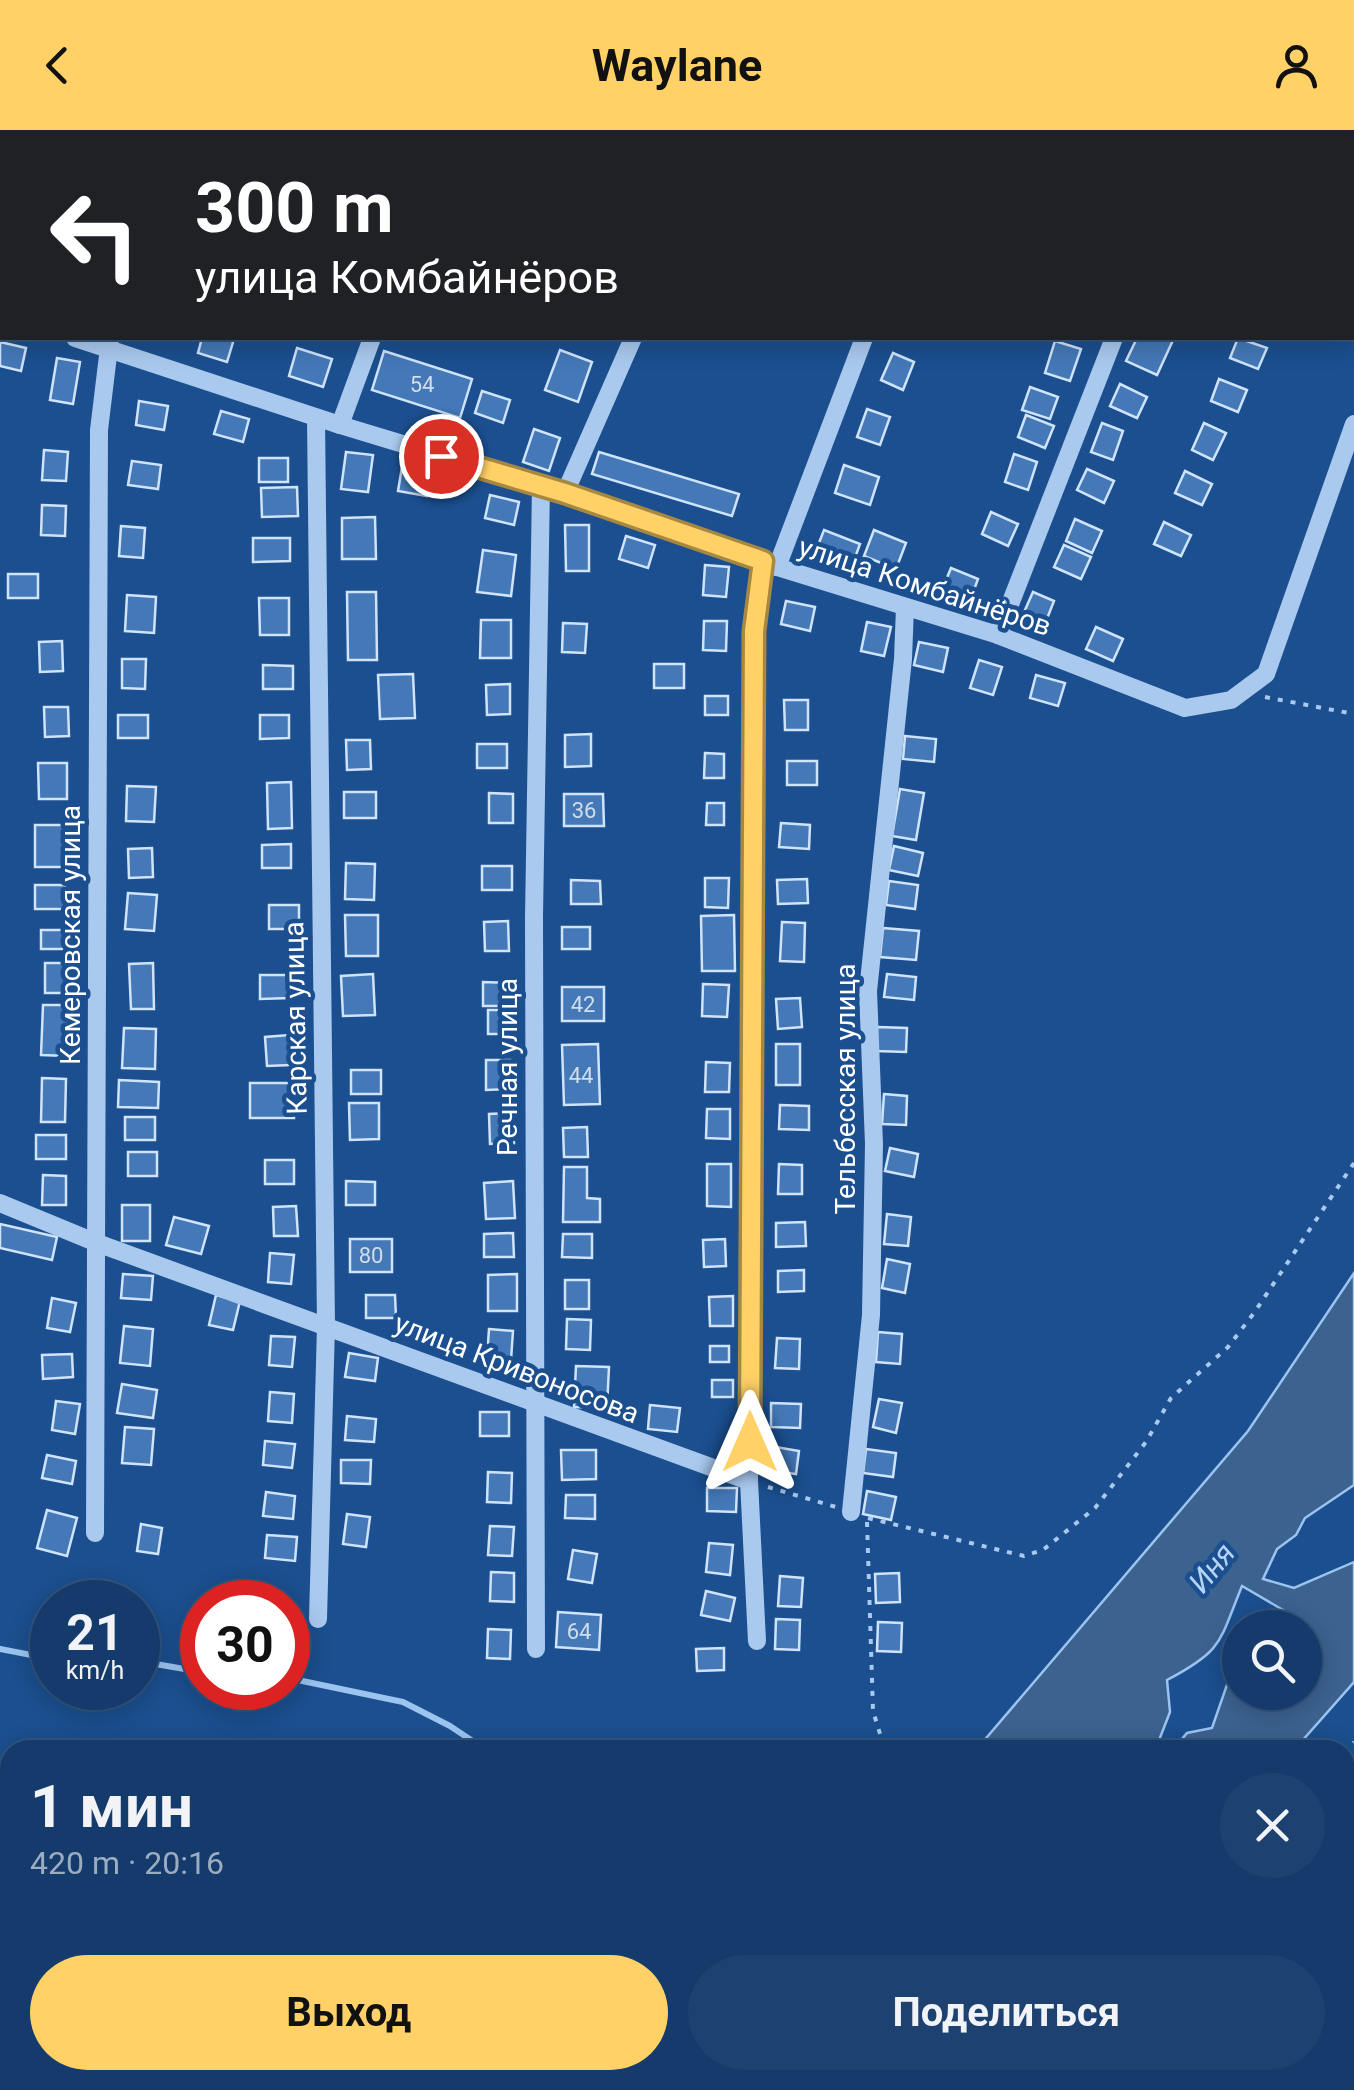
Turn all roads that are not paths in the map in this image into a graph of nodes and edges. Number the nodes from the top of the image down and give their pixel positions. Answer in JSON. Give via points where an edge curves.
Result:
{"nodes":[{"id":1,"x":371,"y":340,"type":"edge"},
{"id":2,"x":632,"y":340,"type":"edge"},
{"id":3,"x":863,"y":340,"type":"edge"},
{"id":4,"x":1113,"y":340,"type":"edge"},
{"id":5,"x":109,"y":342,"type":"edge"},
{"id":6,"x":316,"y":418,"type":"junction"},
{"id":7,"x":1354,"y":424,"type":"edge"},
{"id":8,"x":340,"y":425,"type":"junction"},
{"id":9,"x":541,"y":486,"type":"junction"},
{"id":10,"x":565,"y":493,"type":"junction"},
{"id":11,"x":770,"y":564,"type":"junction"},
{"id":12,"x":905,"y":607,"type":"junction"},
{"id":13,"x":998,"y":634,"type":"junction"},
{"id":14,"x":0,"y":1204,"type":"edge"},
{"id":15,"x":97,"y":1244,"type":"junction"},
{"id":16,"x":326,"y":1326,"type":"junction"},
{"id":17,"x":533,"y":1400,"type":"junction"},
{"id":18,"x":749,"y":1481,"type":"junction"},
{"id":19,"x":859,"y":1515,"type":"road end"},
{"id":20,"x":95,"y":1533,"type":"dead end"},
{"id":21,"x":318,"y":1619,"type":"dead end"},
{"id":22,"x":758,"y":1640,"type":"dead end"},
{"id":23,"x":536,"y":1649,"type":"dead end"}],
"edges":[{"from":1,"to":8,"type":"street"},
{"from":2,"to":10,"type":"street"},
{"from":3,"to":11,"type":"street"},
{"from":4,"to":13,"type":"street"},
{"from":5,"to":6,"type":"street","name":"улица Комбайнёров"},
{"from":5,"to":15,"type":"street","name":"Кемеровская улица","via":[[99,430]]},
{"from":6,"to":8,"type":"street","name":"улица Комбайнёров"},
{"from":6,"to":16,"type":"street","name":"Карская улица"},
{"from":7,"to":13,"type":"street","name":"улица Комбайнёров","via":[[1266,674],[1231,700],[1185,708]]},
{"from":8,"to":9,"type":"street","name":"улица Комбайнёров"},
{"from":9,"to":10,"type":"street","name":"улица Комбайнёров"},
{"from":9,"to":17,"type":"street","name":"Речная улица"},
{"from":10,"to":11,"type":"street","name":"улица Комбайнёров"},
{"from":11,"to":12,"type":"street","name":"улица Комбайнёров"},
{"from":11,"to":18,"type":"street","via":[[754,631]]},
{"from":12,"to":13,"type":"street","name":"улица Комбайнёров"},
{"from":12,"to":19,"type":"street","name":"Тельбесская улица","via":[[868,991],[874,1144]]},
{"from":14,"to":15,"type":"street","name":"улица Кривоносова"},
{"from":15,"to":16,"type":"street","name":"улица Кривоносова"},
{"from":15,"to":20,"type":"street","name":"Кемеровская улица"},
{"from":16,"to":17,"type":"street","name":"улица Кривоносова"},
{"from":16,"to":21,"type":"street","name":"Карская улица"},
{"from":17,"to":18,"type":"street","name":"улица Кривоносова"},
{"from":17,"to":23,"type":"street","name":"Речная улица"},
{"from":18,"to":22,"type":"street"}]}
